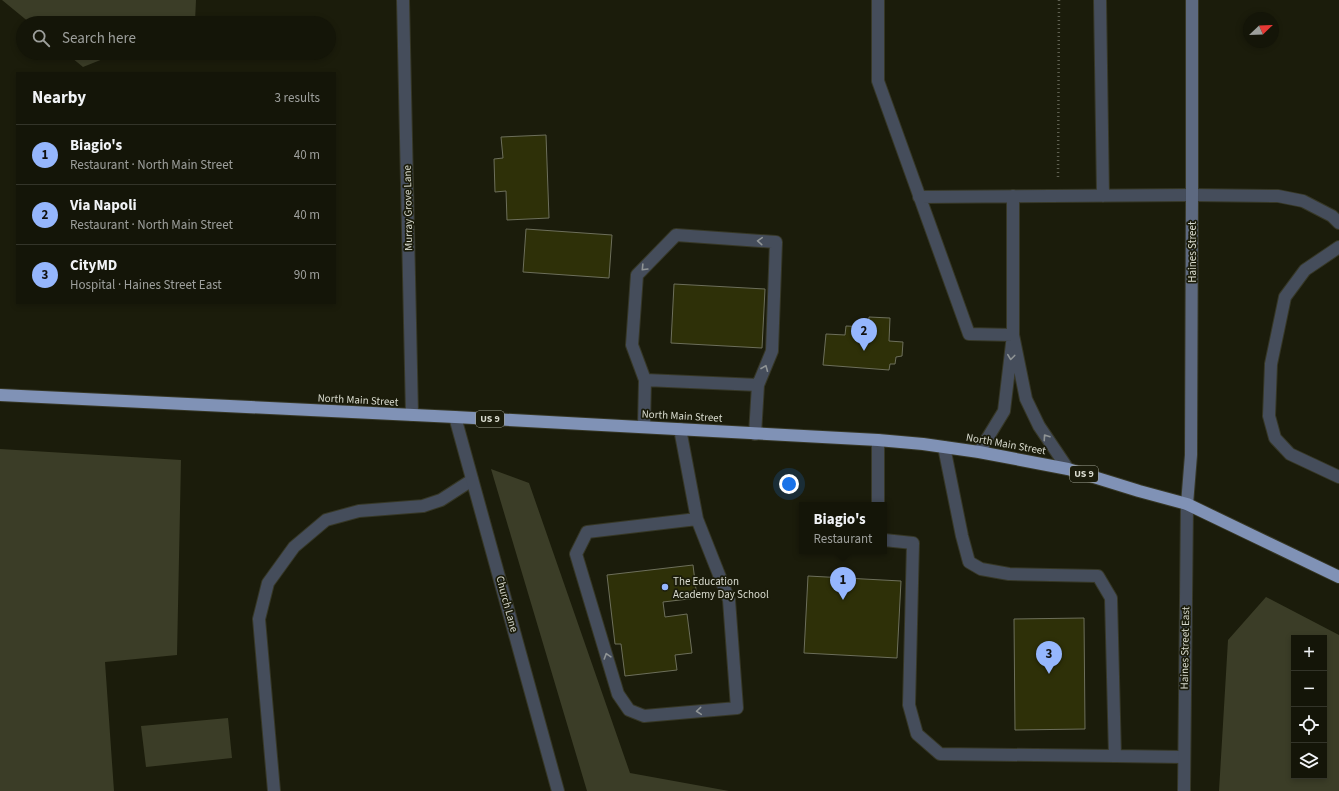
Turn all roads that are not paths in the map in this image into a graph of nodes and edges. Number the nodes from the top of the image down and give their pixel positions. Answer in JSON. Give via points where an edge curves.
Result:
{"nodes":[{"id":1,"x":403,"y":0,"type":"edge"},
{"id":2,"x":878,"y":0,"type":"edge"},
{"id":3,"x":1100,"y":0,"type":"edge"},
{"id":4,"x":1192,"y":0,"type":"edge"},
{"id":5,"x":1192,"y":195,"type":"junction"},
{"id":6,"x":1013,"y":196,"type":"junction"},
{"id":7,"x":1103,"y":196,"type":"junction"},
{"id":8,"x":919,"y":197,"type":"junction"},
{"id":9,"x":1339,"y":223,"type":"edge"},
{"id":10,"x":1339,"y":247,"type":"edge"},
{"id":11,"x":1013,"y":335,"type":"junction"},
{"id":12,"x":645,"y":380,"type":"junction"},
{"id":13,"x":758,"y":385,"type":"junction"},
{"id":14,"x":0,"y":395,"type":"edge"},
{"id":15,"x":412,"y":415,"type":"junction"},
{"id":16,"x":455,"y":417,"type":"junction"},
{"id":17,"x":644,"y":427,"type":"junction"},
{"id":18,"x":680,"y":429,"type":"junction"},
{"id":19,"x":755,"y":434,"type":"junction"},
{"id":20,"x":878,"y":440,"type":"junction"},
{"id":21,"x":944,"y":447,"type":"junction"},
{"id":22,"x":979,"y":452,"type":"junction"},
{"id":23,"x":1068,"y":469,"type":"junction"},
{"id":24,"x":1339,"y":477,"type":"edge"},
{"id":25,"x":472,"y":480,"type":"junction"},
{"id":26,"x":878,"y":502,"type":"edge"},
{"id":27,"x":1187,"y":504,"type":"junction"},
{"id":28,"x":697,"y":519,"type":"junction"},
{"id":29,"x":887,"y":540,"type":"edge"},
{"id":30,"x":1339,"y":577,"type":"edge"},
{"id":31,"x":1115,"y":756,"type":"junction"},
{"id":32,"x":1184,"y":757,"type":"junction"},
{"id":33,"x":274,"y":791,"type":"edge"},
{"id":34,"x":558,"y":791,"type":"edge"},
{"id":35,"x":1184,"y":791,"type":"edge"}],
"edges":[{"from":1,"to":15,"type":"street","name":"Murray Grove Lane"},
{"from":2,"to":8,"type":"street","via":[[878,81]]},
{"from":3,"to":7,"type":"street"},
{"from":4,"to":5,"type":"street","name":"Haines Street"},
{"from":5,"to":7,"type":"street"},
{"from":5,"to":9,"type":"street","via":[[1278,196],[1303,201],[1332,216]]},
{"from":5,"to":27,"type":"street","name":"Haines Street","via":[[1191,455]]},
{"from":6,"to":7,"type":"street"},
{"from":6,"to":8,"type":"street"},
{"from":6,"to":11,"type":"street"},
{"from":8,"to":11,"type":"street","via":[[969,334]]},
{"from":10,"to":24,"type":"street","via":[[1305,270],[1285,297],[1271,364],[1269,416],[1275,438],[1290,454]]},
{"from":11,"to":22,"type":"street","one_way":true,"via":[[1004,410]]},
{"from":23,"to":11,"type":"street","one_way":true,"via":[[1039,426],[1026,399]]},
{"from":12,"to":13,"type":"street"},
{"from":13,"to":12,"type":"street","one_way":true,"via":[[772,351],[776,242],[676,235],[637,274],[632,345]]},
{"from":12,"to":17,"type":"street"},
{"from":13,"to":19,"type":"street"},
{"from":14,"to":15,"type":"highway","name":"North Main Street","number":"US 9"},
{"from":15,"to":16,"type":"highway","name":"North Main Street","number":"US 9"},
{"from":16,"to":17,"type":"highway","name":"North Main Street","number":"US 9"},
{"from":16,"to":25,"type":"street","name":"Church Lane"},
{"from":17,"to":18,"type":"highway","name":"North Main Street","number":"US 9"},
{"from":18,"to":19,"type":"highway","name":"North Main Street","number":"US 9"},
{"from":18,"to":28,"type":"street"},
{"from":19,"to":20,"type":"highway","name":"North Main Street","number":"US 9"},
{"from":20,"to":21,"type":"highway","name":"North Main Street","number":"US 9"},
{"from":20,"to":26,"type":"street"},
{"from":21,"to":22,"type":"highway","name":"North Main Street","number":"US 9"},
{"from":21,"to":31,"type":"street","via":[[969,562],[981,569],[1010,574],[1098,576],[1111,598]]},
{"from":22,"to":23,"type":"highway","name":"North Main Street","number":"US 9"},
{"from":23,"to":27,"type":"highway","name":"North Main Street","number":"US 9"},
{"from":25,"to":33,"type":"street","via":[[441,500],[423,506],[359,511],[326,520],[294,547],[268,584],[258,619]]},
{"from":25,"to":34,"type":"street","name":"Church Lane"},
{"from":27,"to":30,"type":"highway","name":"North Main Street","number":"US 9"},
{"from":27,"to":32,"type":"street","name":"Haines Street East"},
{"from":28,"to":28,"type":"street","one_way":true,"via":[[729,600],[738,708],[644,716],[629,710],[618,694],[576,554],[587,532]]},
{"from":29,"to":31,"type":"street","via":[[913,543],[909,705],[917,734],[940,754]]},
{"from":31,"to":32,"type":"street"},
{"from":32,"to":35,"type":"street","name":"Haines Street East"}]}
